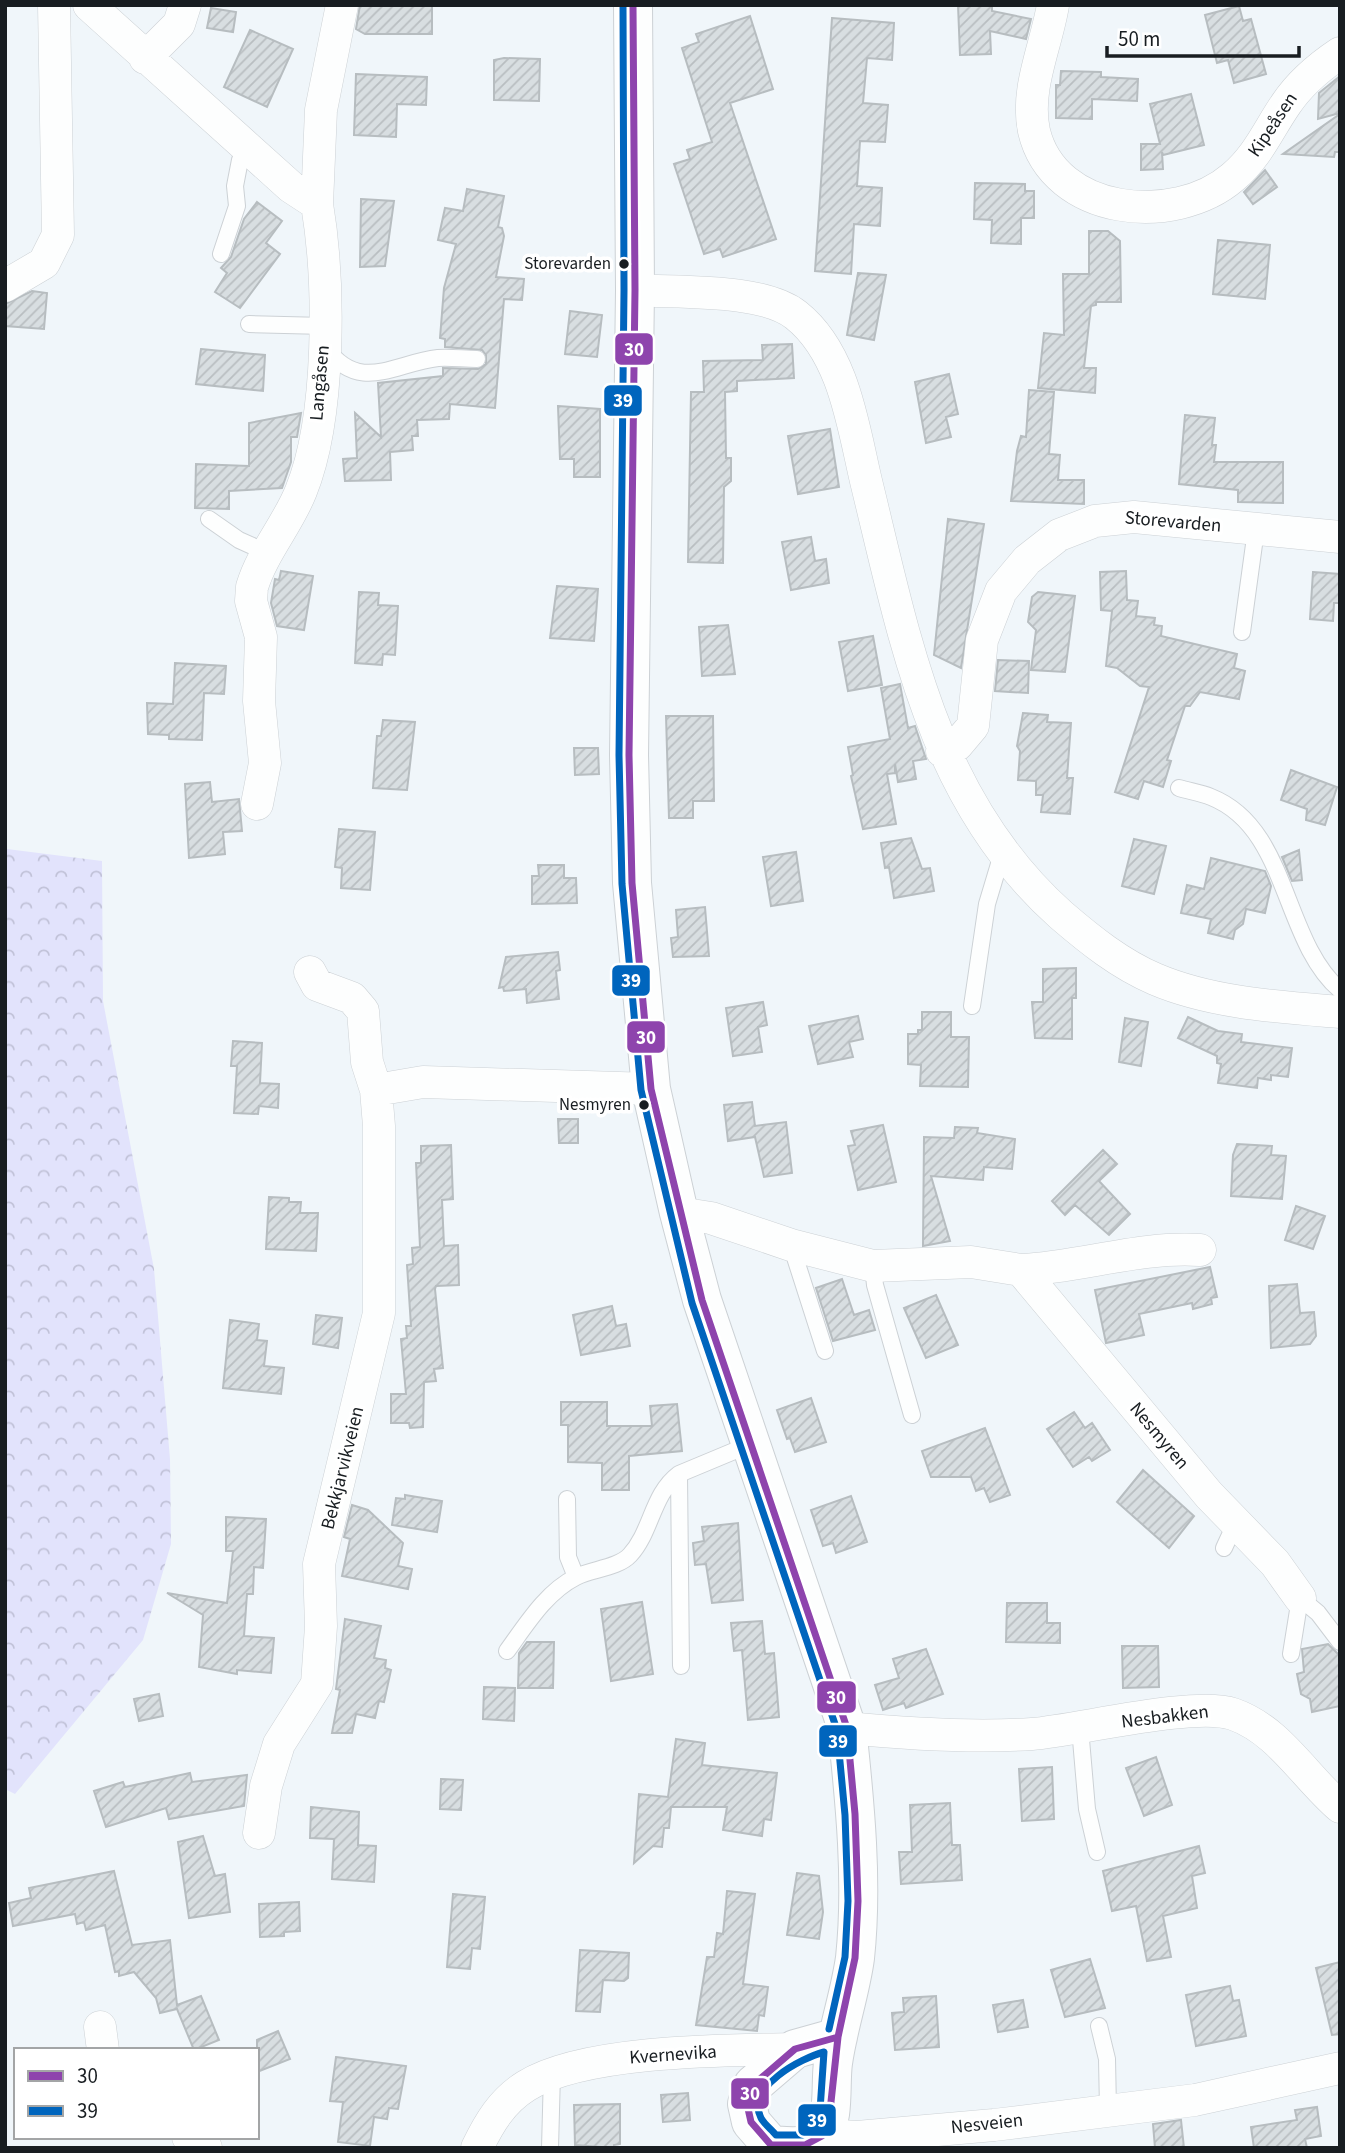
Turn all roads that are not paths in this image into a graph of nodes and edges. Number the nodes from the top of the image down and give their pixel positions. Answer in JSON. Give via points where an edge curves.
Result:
{"nodes":[{"id":1,"x":54,"y":5,"type":"edge"},
{"id":2,"x":89,"y":5,"type":"edge"},
{"id":3,"x":185,"y":5,"type":"edge"},
{"id":4,"x":342,"y":5,"type":"edge"},
{"id":5,"x":634,"y":5,"type":"edge"},
{"id":6,"x":1053,"y":5,"type":"edge"},
{"id":7,"x":1340,"y":53,"type":"edge"},
{"id":8,"x":145,"y":58,"type":"junction"},
{"id":9,"x":246,"y":147,"type":"junction"},
{"id":10,"x":317,"y":204,"type":"junction"},
{"id":11,"x":220,"y":254,"type":"dead end"},
{"id":12,"x":5,"y":286,"type":"edge"},
{"id":13,"x":635,"y":290,"type":"junction"},
{"id":14,"x":249,"y":324,"type":"dead end"},
{"id":15,"x":325,"y":336,"type":"junction"},
{"id":16,"x":477,"y":359,"type":"dead end"},
{"id":17,"x":209,"y":519,"type":"dead end"},
{"id":18,"x":1256,"y":530,"type":"junction"},
{"id":19,"x":1340,"y":537,"type":"edge"},
{"id":20,"x":268,"y":553,"type":"junction"},
{"id":21,"x":1242,"y":632,"type":"dead end"},
{"id":22,"x":943,"y":751,"type":"junction"},
{"id":23,"x":1179,"y":788,"type":"dead end"},
{"id":24,"x":257,"y":804,"type":"dead end"},
{"id":25,"x":1002,"y":854,"type":"junction"},
{"id":26,"x":310,"y":972,"type":"dead end"},
{"id":27,"x":1340,"y":990,"type":"edge"},
{"id":28,"x":972,"y":1006,"type":"dead end"},
{"id":29,"x":1340,"y":1012,"type":"edge"},
{"id":30,"x":651,"y":1089,"type":"junction"},
{"id":31,"x":376,"y":1090,"type":"junction"},
{"id":32,"x":679,"y":1213,"type":"junction"},
{"id":33,"x":791,"y":1245,"type":"junction"},
{"id":34,"x":1200,"y":1250,"type":"dead end"},
{"id":35,"x":873,"y":1266,"type":"junction"},
{"id":36,"x":1021,"y":1270,"type":"junction"},
{"id":37,"x":825,"y":1351,"type":"dead end"},
{"id":38,"x":912,"y":1415,"type":"dead end"},
{"id":39,"x":751,"y":1444,"type":"junction"},
{"id":40,"x":679,"y":1474,"type":"junction"},
{"id":41,"x":567,"y":1499,"type":"dead end"},
{"id":42,"x":576,"y":1577,"type":"junction"},
{"id":43,"x":1300,"y":1598,"type":"junction"},
{"id":44,"x":1340,"y":1642,"type":"edge"},
{"id":45,"x":507,"y":1651,"type":"dead end"},
{"id":46,"x":1290,"y":1654,"type":"dead end"},
{"id":47,"x":681,"y":1666,"type":"dead end"},
{"id":48,"x":847,"y":1728,"type":"junction"},
{"id":49,"x":1080,"y":1728,"type":"junction"},
{"id":50,"x":1340,"y":1807,"type":"edge"},
{"id":51,"x":259,"y":1833,"type":"dead end"},
{"id":52,"x":1097,"y":1852,"type":"dead end"},
{"id":53,"x":1099,"y":2026,"type":"dead end"},
{"id":54,"x":838,"y":2037,"type":"junction"},
{"id":55,"x":795,"y":2049,"type":"junction"},
{"id":56,"x":1340,"y":2068,"type":"edge"},
{"id":57,"x":552,"y":2073,"type":"junction"},
{"id":58,"x":1108,"y":2109,"type":"junction"},
{"id":59,"x":823,"y":2135,"type":"junction"},
{"id":60,"x":477,"y":2148,"type":"edge"},
{"id":61,"x":550,"y":2148,"type":"edge"}],
"edges":[{"from":1,"to":12,"type":"street","via":[[58,235],[44,263]]},
{"from":2,"to":8,"type":"street"},
{"from":3,"to":8,"type":"street","via":[[179,24]]},
{"from":4,"to":10,"type":"street","name":"Langåsen","via":[[321,110]]},
{"from":5,"to":13,"type":"street"},
{"from":6,"to":7,"type":"street","name":"Kipeåsen","via":[[1033,91],[1034,131],[1041,152],[1066,182],[1110,203],[1180,205],[1215,190],[1255,154],[1297,89]]},
{"from":8,"to":9,"type":"street"},
{"from":9,"to":10,"type":"street"},
{"from":9,"to":11,"type":"lane","via":[[235,186],[237,206]]},
{"from":10,"to":15,"type":"street","name":"Langåsen","via":[[325,266]]},
{"from":13,"to":22,"type":"street","via":[[769,302],[797,316],[824,349],[847,402],[909,649]]},
{"from":13,"to":30,"type":"street","via":[[629,768],[632,883]]},
{"from":14,"to":15,"type":"lane"},
{"from":15,"to":16,"type":"lane","via":[[335,359],[358,373],[382,373],[438,358]]},
{"from":15,"to":20,"type":"street","name":"Langåsen","via":[[310,465],[286,525]]},
{"from":17,"to":20,"type":"lane"},
{"from":18,"to":19,"type":"street","name":"Storevarden"},
{"from":18,"to":21,"type":"lane"},
{"from":18,"to":22,"type":"street","name":"Storevarden","via":[[1112,518],[1078,526],[1042,547],[1001,590],[982,640],[973,726],[957,745]]},
{"from":20,"to":24,"type":"street","name":"Langåsen","via":[[251,594],[261,637],[259,701],[265,763]]},
{"from":22,"to":25,"type":"street"},
{"from":23,"to":27,"type":"lane","via":[[1211,797],[1246,824],[1275,867],[1312,957]]},
{"from":25,"to":28,"type":"lane","via":[[988,904]]},
{"from":25,"to":29,"type":"street","via":[[1080,931],[1112,956],[1157,980],[1238,1000]]},
{"from":26,"to":31,"type":"street","name":"Bekkjarvikveien","via":[[317,985],[352,998],[363,1011],[367,1062]]},
{"from":30,"to":31,"type":"street","via":[[424,1082]]},
{"from":30,"to":32,"type":"street"},
{"from":31,"to":51,"type":"street","name":"Bekkjarvikveien","via":[[379,1313],[319,1564],[317,1684],[279,1744]]},
{"from":32,"to":33,"type":"street","via":[[711,1218]]},
{"from":32,"to":39,"type":"street"},
{"from":33,"to":35,"type":"street"},
{"from":33,"to":37,"type":"lane"},
{"from":34,"to":36,"type":"street","via":[[1165,1249],[1060,1268]]},
{"from":35,"to":36,"type":"street","via":[[971,1262]]},
{"from":35,"to":38,"type":"lane"},
{"from":36,"to":43,"type":"street","name":"Nesmyren","via":[[1186,1469],[1230,1535],[1275,1563]]},
{"from":39,"to":40,"type":"lane"},
{"from":39,"to":48,"type":"street"},
{"from":40,"to":42,"type":"lane","via":[[663,1491],[642,1540],[627,1559]]},
{"from":40,"to":47,"type":"lane"},
{"from":41,"to":42,"type":"lane","via":[[568,1557]]},
{"from":42,"to":45,"type":"lane","via":[[548,1598]]},
{"from":43,"to":44,"type":"lane"},
{"from":43,"to":46,"type":"lane"},
{"from":48,"to":49,"type":"street","name":"Nesbakken","via":[[989,1736]]},
{"from":48,"to":54,"type":"street","via":[[858,1917],[850,1993]]},
{"from":49,"to":50,"type":"street","name":"Nesbakken","via":[[1181,1712],[1230,1713],[1267,1733]]},
{"from":49,"to":52,"type":"lane","via":[[1087,1809]]},
{"from":53,"to":58,"type":"lane","via":[[1107,2059]]},
{"from":54,"to":55,"type":"street"},
{"from":54,"to":59,"type":"street"},
{"from":55,"to":57,"type":"street","name":"Kvernevika","via":[[633,2057]]},
{"from":55,"to":59,"type":"street","via":[[753,2085],[747,2104],[751,2122],[771,2145],[809,2144]]},
{"from":56,"to":58,"type":"street","name":"Nesveien","via":[[1240,2092]]},
{"from":57,"to":60,"type":"street","name":"Kvernevika","via":[[508,2100]]},
{"from":57,"to":61,"type":"lane"},
{"from":58,"to":59,"type":"street","name":"Nesveien","via":[[994,2125],[857,2137]]}]}
